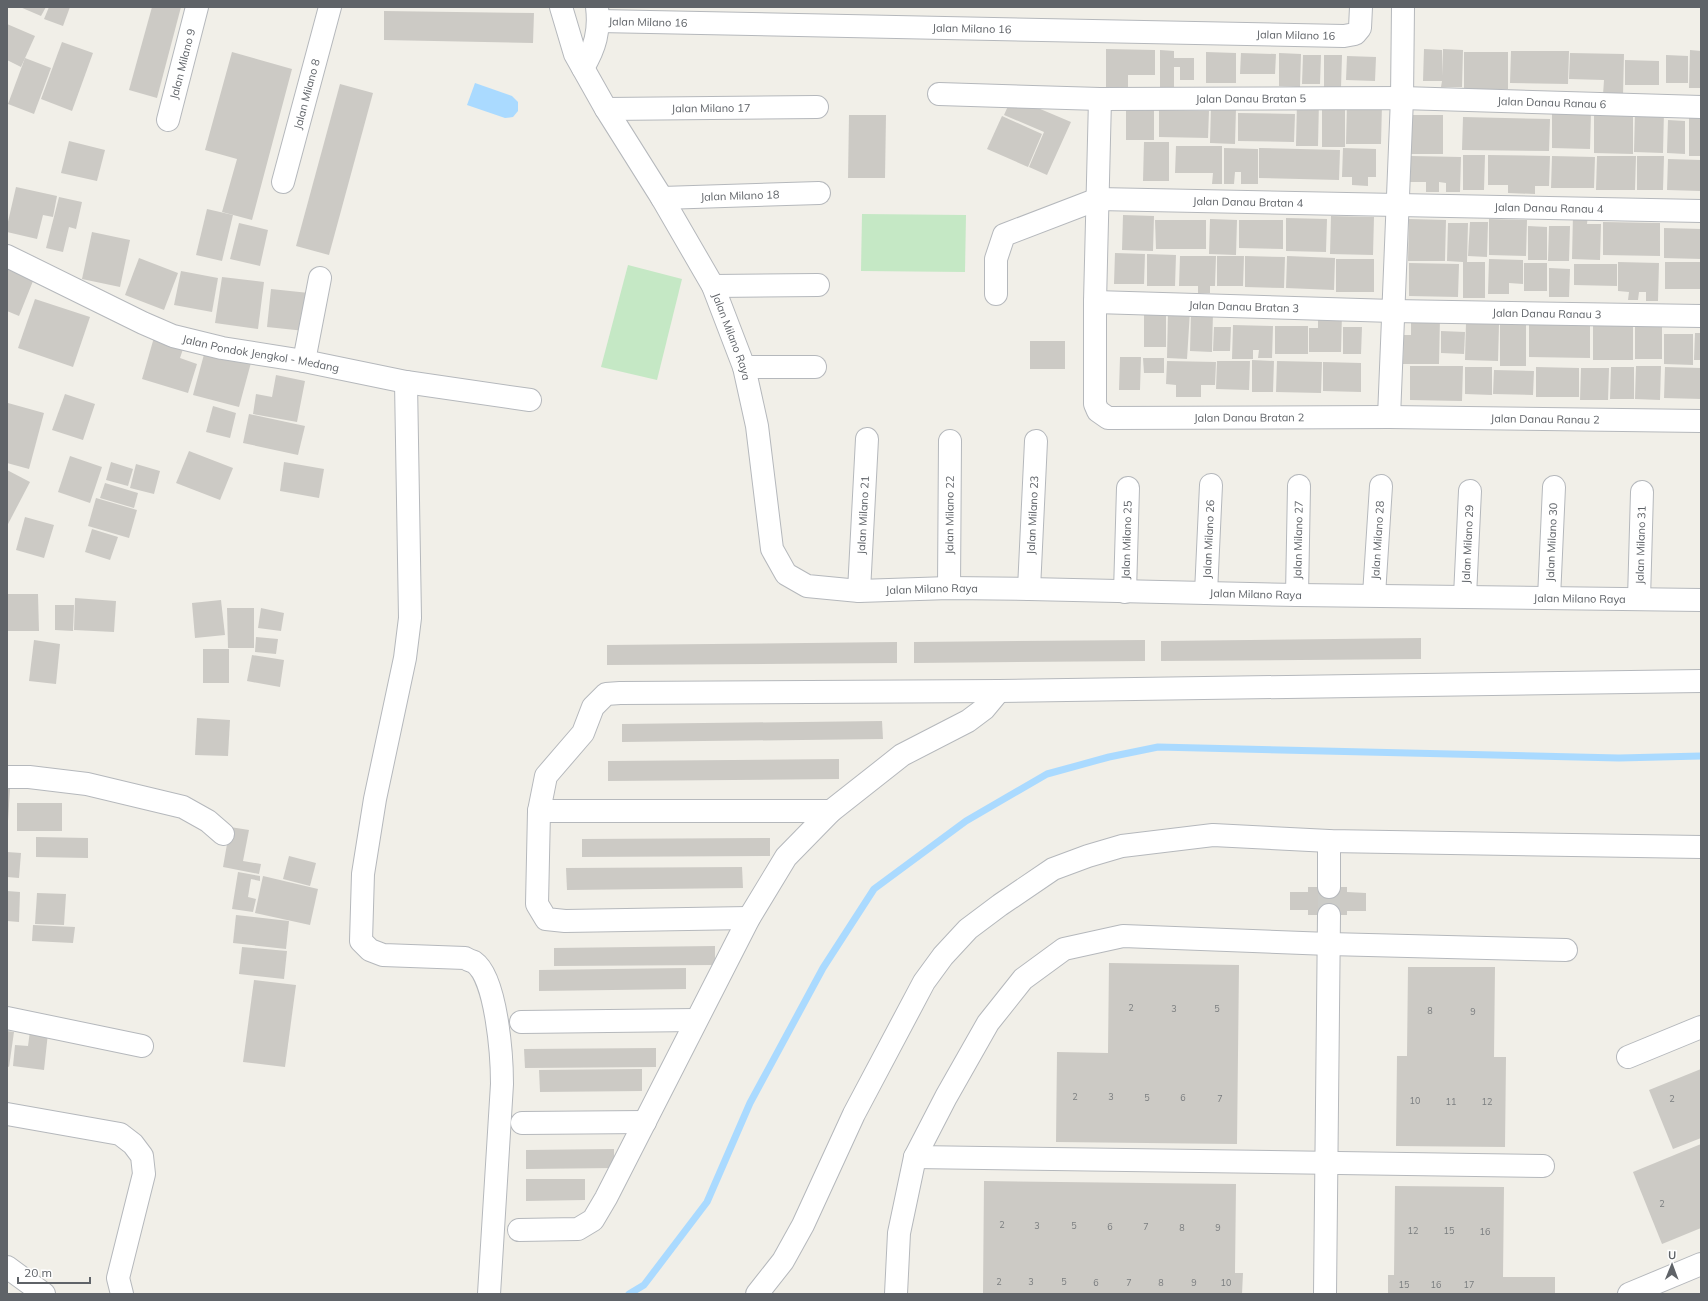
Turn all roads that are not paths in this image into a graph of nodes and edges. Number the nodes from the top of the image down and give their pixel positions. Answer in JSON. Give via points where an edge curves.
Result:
{"nodes":[{"id":1,"x":197,"y":7,"type":"edge"},
{"id":2,"x":330,"y":7,"type":"edge"},
{"id":3,"x":561,"y":7,"type":"edge"},
{"id":4,"x":1361,"y":7,"type":"edge"},
{"id":5,"x":1403,"y":7,"type":"edge"},
{"id":6,"x":598,"y":14,"type":"edge"},
{"id":7,"x":583,"y":68,"type":"junction"},
{"id":8,"x":939,"y":94,"type":"dead end"},
{"id":9,"x":1402,"y":98,"type":"junction"},
{"id":10,"x":1100,"y":99,"type":"junction"},
{"id":11,"x":817,"y":107,"type":"dead end"},
{"id":12,"x":1701,"y":107,"type":"edge"},
{"id":13,"x":606,"y":109,"type":"junction"},
{"id":14,"x":168,"y":120,"type":"dead end"},
{"id":15,"x":283,"y":182,"type":"dead end"},
{"id":16,"x":818,"y":193,"type":"dead end"},
{"id":17,"x":662,"y":198,"type":"junction"},
{"id":18,"x":1098,"y":199,"type":"junction"},
{"id":19,"x":1397,"y":205,"type":"junction"},
{"id":20,"x":1701,"y":211,"type":"edge"},
{"id":21,"x":7,"y":256,"type":"edge"},
{"id":22,"x":320,"y":278,"type":"dead end"},
{"id":23,"x":818,"y":285,"type":"dead end"},
{"id":24,"x":713,"y":286,"type":"junction"},
{"id":25,"x":996,"y":294,"type":"dead end"},
{"id":26,"x":1094,"y":302,"type":"junction"},
{"id":27,"x":1394,"y":311,"type":"junction"},
{"id":28,"x":1701,"y":316,"type":"edge"},
{"id":29,"x":304,"y":361,"type":"junction"},
{"id":30,"x":744,"y":367,"type":"junction"},
{"id":31,"x":815,"y":367,"type":"dead end"},
{"id":32,"x":406,"y":382,"type":"junction"},
{"id":33,"x":530,"y":400,"type":"dead end"},
{"id":34,"x":1389,"y":418,"type":"junction"},
{"id":35,"x":1701,"y":421,"type":"edge"},
{"id":36,"x":867,"y":440,"type":"dead end"},
{"id":37,"x":950,"y":441,"type":"dead end"},
{"id":38,"x":1036,"y":441,"type":"dead end"},
{"id":39,"x":1211,"y":485,"type":"dead end"},
{"id":40,"x":1299,"y":486,"type":"dead end"},
{"id":41,"x":1381,"y":486,"type":"dead end"},
{"id":42,"x":1554,"y":487,"type":"dead end"},
{"id":43,"x":1128,"y":488,"type":"dead end"},
{"id":44,"x":1470,"y":491,"type":"dead end"},
{"id":45,"x":1642,"y":492,"type":"dead end"},
{"id":46,"x":949,"y":588,"type":"junction"},
{"id":47,"x":1029,"y":589,"type":"junction"},
{"id":48,"x":860,"y":591,"type":"junction"},
{"id":49,"x":1125,"y":592,"type":"junction"},
{"id":50,"x":1206,"y":593,"type":"junction"},
{"id":51,"x":1297,"y":595,"type":"junction"},
{"id":52,"x":1374,"y":595,"type":"junction"},
{"id":53,"x":1465,"y":596,"type":"junction"},
{"id":54,"x":1549,"y":598,"type":"junction"},
{"id":55,"x":1639,"y":599,"type":"junction"},
{"id":56,"x":1701,"y":600,"type":"edge"},
{"id":57,"x":1701,"y":681,"type":"edge"},
{"id":58,"x":999,"y":691,"type":"junction"},
{"id":59,"x":7,"y":777,"type":"edge"},
{"id":60,"x":539,"y":811,"type":"junction"},
{"id":61,"x":831,"y":811,"type":"junction"},
{"id":62,"x":223,"y":834,"type":"dead end"},
{"id":63,"x":1329,"y":841,"type":"junction"},
{"id":64,"x":1701,"y":847,"type":"edge"},
{"id":65,"x":1329,"y":887,"type":"tunnel mouth"},
{"id":66,"x":1329,"y":915,"type":"tunnel mouth"},
{"id":67,"x":749,"y":918,"type":"junction"},
{"id":68,"x":1329,"y":944,"type":"junction"},
{"id":69,"x":1566,"y":950,"type":"dead end"},
{"id":70,"x":7,"y":1018,"type":"edge"},
{"id":71,"x":696,"y":1020,"type":"junction"},
{"id":72,"x":521,"y":1022,"type":"dead end"},
{"id":73,"x":1701,"y":1027,"type":"edge"},
{"id":74,"x":142,"y":1046,"type":"dead end"},
{"id":75,"x":1628,"y":1057,"type":"dead end"},
{"id":76,"x":7,"y":1114,"type":"edge"},
{"id":77,"x":645,"y":1122,"type":"junction"},
{"id":78,"x":522,"y":1123,"type":"dead end"},
{"id":79,"x":915,"y":1157,"type":"junction"},
{"id":80,"x":1326,"y":1163,"type":"junction"},
{"id":81,"x":1543,"y":1166,"type":"dead end"},
{"id":82,"x":519,"y":1230,"type":"dead end"},
{"id":83,"x":1701,"y":1264,"type":"edge"},
{"id":84,"x":7,"y":1267,"type":"edge"},
{"id":85,"x":44,"y":1294,"type":"edge"},
{"id":86,"x":122,"y":1294,"type":"edge"},
{"id":87,"x":489,"y":1294,"type":"edge"},
{"id":88,"x":757,"y":1294,"type":"edge"},
{"id":89,"x":896,"y":1294,"type":"edge"},
{"id":90,"x":1325,"y":1294,"type":"edge"},
{"id":91,"x":1628,"y":1294,"type":"edge"}],
"edges":[{"from":1,"to":14,"type":"street","name":"Jalan Milano 9"},
{"from":2,"to":15,"type":"street","name":"Jalan Milano 8"},
{"from":3,"to":7,"type":"street","name":"Jalan Milano Raya","via":[[575,54]]},
{"from":4,"to":6,"type":"street","name":"Jalan Milano 16","via":[[1360,28],[1355,34],[1344,36]]},
{"from":5,"to":9,"type":"street"},
{"from":6,"to":7,"type":"street","via":[[593,50]]},
{"from":7,"to":13,"type":"street","name":"Jalan Milano Raya"},
{"from":8,"to":10,"type":"street","name":"Jalan Danau Bratan 5"},
{"from":9,"to":10,"type":"street","name":"Jalan Danau Bratan 5"},
{"from":9,"to":12,"type":"street","name":"Jalan Danau Ranau 6"},
{"from":9,"to":19,"type":"street"},
{"from":10,"to":18,"type":"street"},
{"from":11,"to":13,"type":"street","name":"Jalan Milano 17"},
{"from":13,"to":17,"type":"street","name":"Jalan Milano Raya"},
{"from":16,"to":17,"type":"street","name":"Jalan Milano 18"},
{"from":17,"to":24,"type":"street","name":"Jalan Milano Raya"},
{"from":18,"to":19,"type":"street","name":"Jalan Danau Bratan 4"},
{"from":18,"to":25,"type":"street","via":[[1004,235],[996,259]]},
{"from":18,"to":26,"type":"street"},
{"from":19,"to":20,"type":"street","name":"Jalan Danau Ranau 4"},
{"from":19,"to":27,"type":"street"},
{"from":21,"to":29,"type":"street","name":"Jalan Pondok Jengkol - Medang","via":[[143,324],[173,336],[222,348]]},
{"from":22,"to":29,"type":"street"},
{"from":23,"to":24,"type":"street"},
{"from":24,"to":30,"type":"street","name":"Jalan Milano Raya"},
{"from":26,"to":27,"type":"street","name":"Jalan Danau Bratan 3"},
{"from":26,"to":34,"type":"street","name":"Jalan Danau Bratan 2","via":[[1095,404],[1098,411],[1108,418]]},
{"from":27,"to":28,"type":"street","name":"Jalan Danau Ranau 3"},
{"from":27,"to":34,"type":"street"},
{"from":29,"to":32,"type":"street","name":"Jalan Pondok Jengkol - Medang"},
{"from":30,"to":31,"type":"street"},
{"from":30,"to":48,"type":"street","name":"Jalan Milano Raya","via":[[757,426],[772,549],[786,574],[807,586]]},
{"from":32,"to":33,"type":"street","name":"Jalan Pondok Jengkol - Medang"},
{"from":32,"to":87,"type":"street","via":[[410,618],[406,658],[363,874],[361,941],[370,950],[383,955],[465,958],[475,963],[484,974],[494,1001],[502,1084]]},
{"from":34,"to":35,"type":"street","name":"Jalan Danau Ranau 2"},
{"from":36,"to":48,"type":"street","name":"Jalan Milano 21"},
{"from":37,"to":46,"type":"street","name":"Jalan Milano 22"},
{"from":38,"to":47,"type":"street","name":"Jalan Milano 23"},
{"from":39,"to":50,"type":"street","name":"Jalan Milano 26"},
{"from":40,"to":51,"type":"street","name":"Jalan Milano 27"},
{"from":41,"to":52,"type":"street","name":"Jalan Milano 28"},
{"from":42,"to":54,"type":"street","name":"Jalan Milano 30"},
{"from":43,"to":49,"type":"street","name":"Jalan Milano 25"},
{"from":44,"to":53,"type":"street","name":"Jalan Milano 29"},
{"from":45,"to":55,"type":"street","name":"Jalan Milano 31"},
{"from":46,"to":47,"type":"street","name":"Jalan Milano Raya"},
{"from":46,"to":48,"type":"street","name":"Jalan Milano Raya"},
{"from":47,"to":49,"type":"street","name":"Jalan Milano Raya"},
{"from":49,"to":50,"type":"street","name":"Jalan Milano Raya"},
{"from":50,"to":51,"type":"street","name":"Jalan Milano Raya"},
{"from":51,"to":52,"type":"street","name":"Jalan Milano Raya"},
{"from":52,"to":53,"type":"street","name":"Jalan Milano Raya"},
{"from":53,"to":54,"type":"street","name":"Jalan Milano Raya"},
{"from":54,"to":55,"type":"street","name":"Jalan Milano Raya"},
{"from":55,"to":56,"type":"street","name":"Jalan Milano Raya"},
{"from":57,"to":58,"type":"street"},
{"from":58,"to":60,"type":"street","via":[[606,694],[593,707],[584,734],[546,776]]},
{"from":58,"to":61,"type":"street","via":[[984,709],[968,721],[902,755]]},
{"from":59,"to":62,"type":"street","via":[[87,784],[183,808],[208,821]]},
{"from":60,"to":61,"type":"street"},
{"from":60,"to":67,"type":"street","via":[[537,904],[546,919],[565,922]]},
{"from":61,"to":67,"type":"street","via":[[786,857]]},
{"from":63,"to":64,"type":"street"},
{"from":63,"to":65,"type":"street"},
{"from":63,"to":88,"type":"street","via":[[1213,835],[1122,846],[1053,869],[968,928],[924,982],[854,1114],[803,1225],[783,1261]]},
{"from":66,"to":68,"type":"street"},
{"from":67,"to":71,"type":"street"},
{"from":68,"to":69,"type":"street"},
{"from":68,"to":79,"type":"street","via":[[1123,936],[1064,949],[1023,979],[988,1023]]},
{"from":68,"to":80,"type":"street"},
{"from":70,"to":74,"type":"street"},
{"from":71,"to":72,"type":"street"},
{"from":71,"to":77,"type":"street"},
{"from":73,"to":75,"type":"street"},
{"from":76,"to":86,"type":"street","via":[[120,1134],[133,1144],[142,1156],[144,1174],[118,1278]]},
{"from":77,"to":78,"type":"street"},
{"from":77,"to":82,"type":"street","via":[[592,1220],[578,1229]]},
{"from":79,"to":80,"type":"street"},
{"from":79,"to":89,"type":"street","via":[[899,1233]]},
{"from":80,"to":81,"type":"street"},
{"from":80,"to":90,"type":"street"},
{"from":83,"to":91,"type":"street"},
{"from":84,"to":85,"type":"street"}]}
